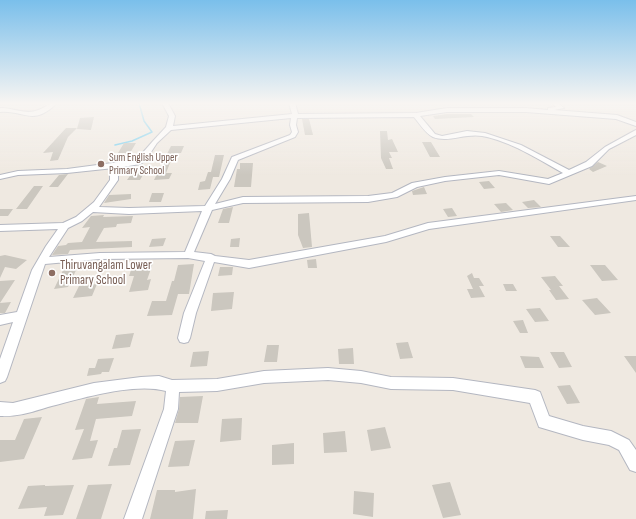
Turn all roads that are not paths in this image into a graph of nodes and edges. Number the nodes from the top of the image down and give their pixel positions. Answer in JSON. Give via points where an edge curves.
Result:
{"nodes":[{"id":1,"x":177,"y":127,"type":"edge"},
{"id":2,"x":294,"y":127,"type":"edge"},
{"id":3,"x":426,"y":127,"type":"edge"},
{"id":4,"x":169,"y":128,"type":"joint"},
{"id":5,"x":636,"y":132,"type":"edge"},
{"id":6,"x":121,"y":166,"type":"junction"},
{"id":7,"x":569,"y":173,"type":"junction"},
{"id":8,"x":0,"y":177,"type":"edge"},
{"id":9,"x":636,"y":198,"type":"edge"},
{"id":10,"x":208,"y":208,"type":"junction"},
{"id":11,"x":92,"y":209,"type":"junction"},
{"id":12,"x":65,"y":226,"type":"junction"},
{"id":13,"x":0,"y":228,"type":"edge"},
{"id":14,"x":188,"y":255,"type":"junction"},
{"id":15,"x":211,"y":257,"type":"junction"},
{"id":16,"x":42,"y":260,"type":"junction"},
{"id":17,"x":22,"y":315,"type":"junction"},
{"id":18,"x":0,"y":320,"type":"edge"},
{"id":19,"x":184,"y":338,"type":"dead end"},
{"id":20,"x":0,"y":377,"type":"edge"},
{"id":21,"x":172,"y":386,"type":"junction"},
{"id":22,"x":0,"y":409,"type":"edge"},
{"id":23,"x":636,"y":464,"type":"edge"},
{"id":24,"x":133,"y":519,"type":"edge"}],
"edges":[{"from":1,"to":4,"type":"street"},
{"from":2,"to":10,"type":"street","via":[[293,136],[235,159]]},
{"from":3,"to":7,"type":"street","via":[[433,135],[442,138],[483,134],[519,146]]},
{"from":4,"to":6,"type":"street","via":[[154,142],[142,159]]},
{"from":5,"to":7,"type":"street","via":[[607,148],[589,164]]},
{"from":6,"to":8,"type":"street","via":[[18,173]]},
{"from":6,"to":11,"type":"street","via":[[114,173],[114,180]]},
{"from":7,"to":10,"type":"street","via":[[549,182],[499,173],[445,179],[415,185],[394,195],[368,199],[243,200]]},
{"from":9,"to":15,"type":"street","via":[[428,226],[386,239],[249,264]]},
{"from":10,"to":11,"type":"street","via":[[129,211]]},
{"from":10,"to":14,"type":"street"},
{"from":11,"to":12,"type":"street"},
{"from":12,"to":13,"type":"street"},
{"from":12,"to":16,"type":"street"},
{"from":14,"to":15,"type":"street"},
{"from":14,"to":16,"type":"street","via":[[100,256]]},
{"from":15,"to":19,"type":"street","via":[[190,313]]},
{"from":16,"to":17,"type":"street"},
{"from":17,"to":18,"type":"street"},
{"from":17,"to":20,"type":"street"},
{"from":21,"to":22,"type":"street","via":[[167,383],[142,383],[100,388],[13,410]]},
{"from":21,"to":23,"type":"street","via":[[217,385],[264,377],[328,374],[391,383],[453,384],[535,397],[544,422],[611,438],[624,445]]},
{"from":21,"to":24,"type":"street","via":[[171,409]]}]}
